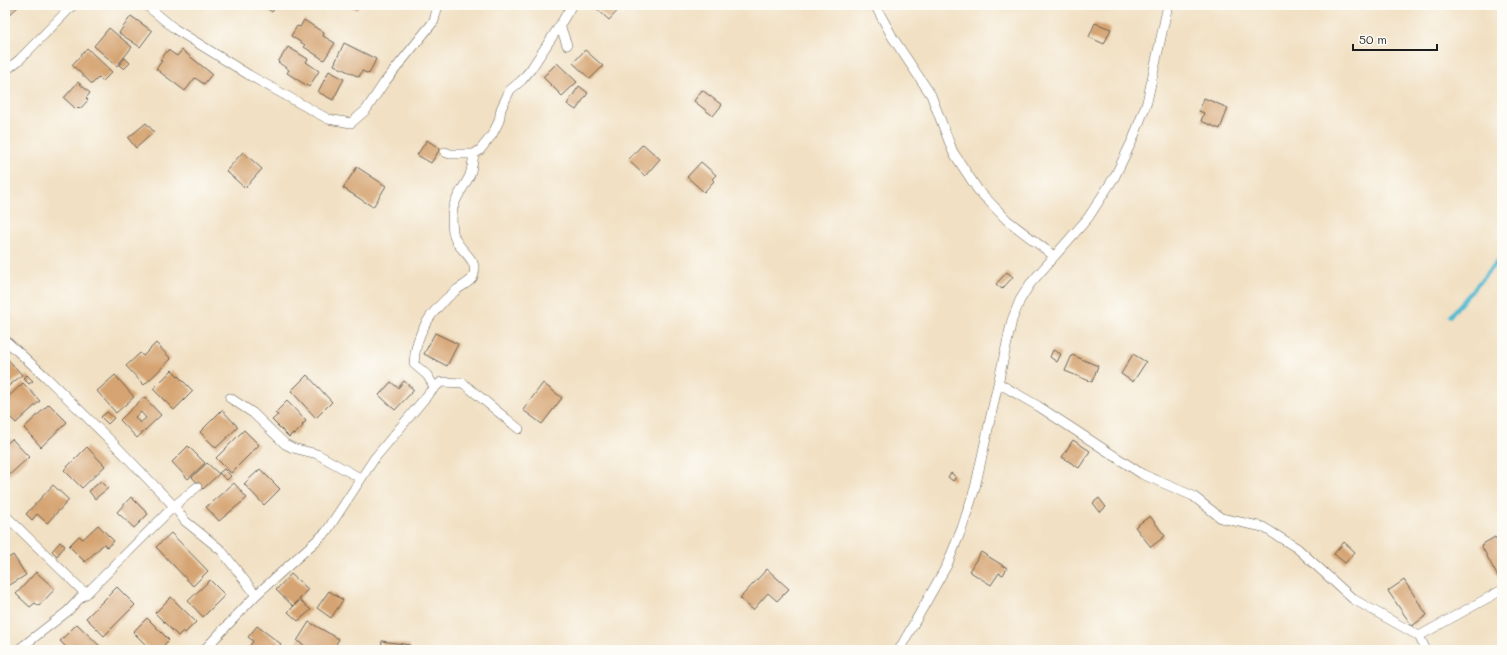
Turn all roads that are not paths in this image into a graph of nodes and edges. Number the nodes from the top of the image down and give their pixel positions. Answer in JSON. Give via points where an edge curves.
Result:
{"nodes":[{"id":1,"x":73,"y":5,"type":"edge"},
{"id":2,"x":146,"y":5,"type":"edge"},
{"id":3,"x":438,"y":5,"type":"edge"},
{"id":4,"x":572,"y":5,"type":"edge"},
{"id":5,"x":875,"y":5,"type":"edge"},
{"id":6,"x":1168,"y":5,"type":"edge"},
{"id":7,"x":560,"y":25,"type":"junction"},
{"id":8,"x":566,"y":45,"type":"dead end"},
{"id":9,"x":5,"y":71,"type":"edge"},
{"id":10,"x":445,"y":152,"type":"dead end"},
{"id":11,"x":474,"y":154,"type":"junction"},
{"id":12,"x":1054,"y":256,"type":"junction"},
{"id":13,"x":5,"y":340,"type":"edge"},
{"id":14,"x":998,"y":383,"type":"junction"},
{"id":15,"x":435,"y":388,"type":"junction"},
{"id":16,"x":230,"y":398,"type":"dead end"},
{"id":17,"x":520,"y":429,"type":"dead end"},
{"id":18,"x":360,"y":478,"type":"junction"},
{"id":19,"x":197,"y":487,"type":"dead end"},
{"id":20,"x":174,"y":506,"type":"junction"},
{"id":21,"x":5,"y":515,"type":"edge"},
{"id":22,"x":1502,"y":590,"type":"edge"},
{"id":23,"x":86,"y":594,"type":"junction"},
{"id":24,"x":256,"y":596,"type":"junction"},
{"id":25,"x":1418,"y":636,"type":"junction"},
{"id":26,"x":18,"y":650,"type":"edge"},
{"id":27,"x":204,"y":650,"type":"edge"},
{"id":28,"x":899,"y":650,"type":"edge"},
{"id":29,"x":1426,"y":650,"type":"edge"}],
"edges":[{"from":1,"to":9,"type":"street"},
{"from":2,"to":3,"type":"street","via":[[175,29],[249,75],[328,119],[351,123],[366,110],[384,83],[434,21]]},
{"from":4,"to":7,"type":"street"},
{"from":5,"to":12,"type":"street","via":[[893,38],[931,95],[953,152],[978,190],[1007,220]]},
{"from":6,"to":12,"type":"street","via":[[1146,102],[1133,139],[1115,176],[1088,218]]},
{"from":7,"to":8,"type":"street"},
{"from":7,"to":11,"type":"street","via":[[522,80],[510,90],[492,135]]},
{"from":10,"to":11,"type":"street"},
{"from":11,"to":15,"type":"street","via":[[470,175],[453,208],[453,233],[458,246],[473,260],[475,270],[472,278],[436,307],[416,342],[414,364],[427,375]]},
{"from":12,"to":14,"type":"street","via":[[1020,300],[1012,320]]},
{"from":13,"to":20,"type":"street","via":[[46,377]]},
{"from":14,"to":25,"type":"street","via":[[1142,474],[1193,496],[1221,518],[1263,526],[1297,548],[1353,599]]},
{"from":14,"to":28,"type":"street","via":[[975,488],[962,528],[947,565]]},
{"from":15,"to":17,"type":"street","via":[[441,382],[463,383]]},
{"from":15,"to":18,"type":"street"},
{"from":16,"to":18,"type":"street","via":[[253,413],[285,444],[317,454]]},
{"from":18,"to":24,"type":"street","via":[[326,532]]},
{"from":19,"to":20,"type":"street"},
{"from":20,"to":23,"type":"street"},
{"from":20,"to":24,"type":"street","via":[[185,521],[221,550]]},
{"from":21,"to":23,"type":"street"},
{"from":22,"to":25,"type":"street"},
{"from":23,"to":26,"type":"street"},
{"from":24,"to":27,"type":"street"},
{"from":25,"to":29,"type":"street"}]}
